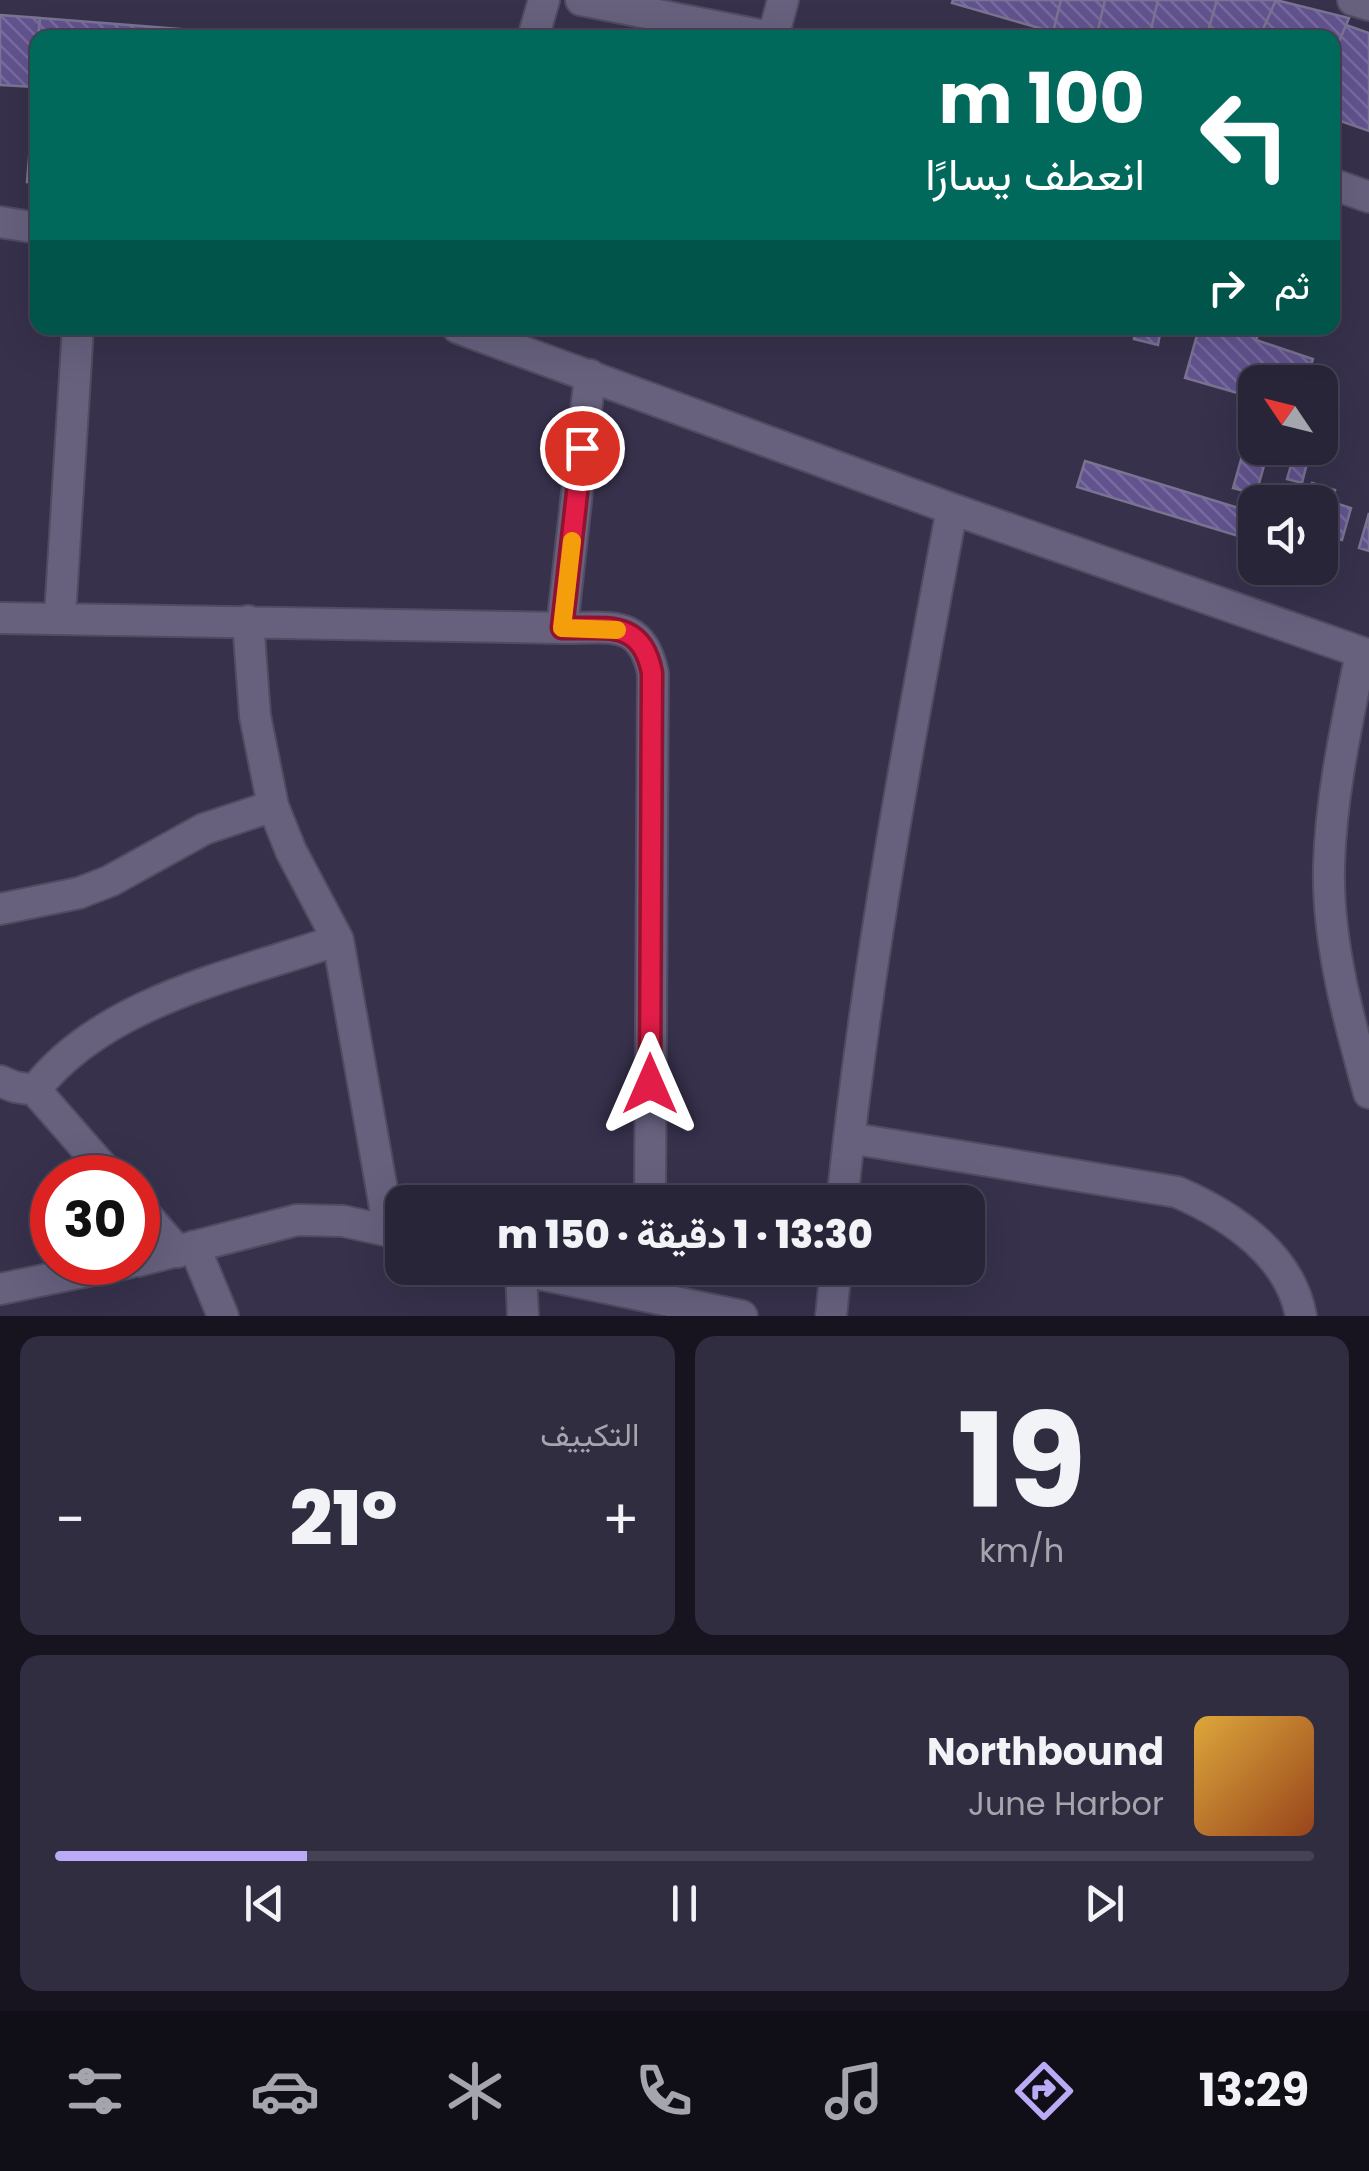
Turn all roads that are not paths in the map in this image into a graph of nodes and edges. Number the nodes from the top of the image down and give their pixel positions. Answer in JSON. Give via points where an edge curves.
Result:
{"nodes":[{"id":1,"x":544,"y":0,"type":"edge"},
{"id":2,"x":582,"y":0,"type":"edge"},
{"id":3,"x":782,"y":0,"type":"edge"},
{"id":4,"x":1353,"y":0,"type":"edge"},
{"id":5,"x":1369,"y":4,"type":"edge"},
{"id":6,"x":535,"y":30,"type":"edge"},
{"id":7,"x":738,"y":30,"type":"edge"},
{"id":8,"x":776,"y":30,"type":"edge"},
{"id":9,"x":1340,"y":187,"type":"edge"},
{"id":10,"x":1369,"y":197,"type":"edge"},
{"id":11,"x":0,"y":222,"type":"edge"},
{"id":12,"x":30,"y":227,"type":"edge"},
{"id":13,"x":78,"y":335,"type":"edge"},
{"id":14,"x":477,"y":335,"type":"edge"},
{"id":15,"x":590,"y":376,"type":"junction"},
{"id":16,"x":952,"y":509,"type":"junction"},
{"id":17,"x":60,"y":616,"type":"junction"},
{"id":18,"x":0,"y":618,"type":"edge"},
{"id":19,"x":248,"y":621,"type":"junction"},
{"id":20,"x":562,"y":628,"type":"junction"},
{"id":21,"x":1365,"y":654,"type":"edge"},
{"id":22,"x":273,"y":806,"type":"junction"},
{"id":23,"x":0,"y":909,"type":"edge"},
{"id":24,"x":338,"y":940,"type":"junction"},
{"id":25,"x":0,"y":1081,"type":"edge"},
{"id":26,"x":35,"y":1090,"type":"junction"},
{"id":27,"x":1369,"y":1093,"type":"edge"},
{"id":28,"x":849,"y":1138,"type":"junction"},
{"id":29,"x":92,"y":1155,"type":"edge"},
{"id":30,"x":387,"y":1185,"type":"edge"},
{"id":31,"x":650,"y":1185,"type":"edge"},
{"id":32,"x":844,"y":1185,"type":"edge"},
{"id":33,"x":160,"y":1226,"type":"edge"},
{"id":34,"x":385,"y":1230,"type":"edge"},
{"id":35,"x":186,"y":1249,"type":"junction"},
{"id":36,"x":160,"y":1256,"type":"edge"},
{"id":37,"x":30,"y":1283,"type":"edge"},
{"id":38,"x":518,"y":1285,"type":"edge"},
{"id":39,"x":590,"y":1285,"type":"edge"},
{"id":40,"x":650,"y":1285,"type":"edge"},
{"id":41,"x":834,"y":1285,"type":"edge"},
{"id":42,"x":0,"y":1289,"type":"edge"},
{"id":43,"x":650,"y":1298,"type":"junction"},
{"id":44,"x":223,"y":1316,"type":"edge"},
{"id":45,"x":523,"y":1316,"type":"edge"},
{"id":46,"x":742,"y":1316,"type":"edge"},
{"id":47,"x":831,"y":1316,"type":"edge"},
{"id":48,"x":1301,"y":1316,"type":"edge"}],
"edges":[{"from":1,"to":6,"type":"street"},
{"from":2,"to":7,"type":"street"},
{"from":3,"to":8,"type":"street"},
{"from":4,"to":5,"type":"street"},
{"from":9,"to":10,"type":"street"},
{"from":11,"to":12,"type":"street"},
{"from":13,"to":17,"type":"street"},
{"from":14,"to":15,"type":"street"},
{"from":15,"to":16,"type":"street"},
{"from":15,"to":20,"type":"street"},
{"from":16,"to":21,"type":"street"},
{"from":16,"to":28,"type":"street"},
{"from":17,"to":18,"type":"street"},
{"from":17,"to":19,"type":"street"},
{"from":19,"to":20,"type":"street"},
{"from":19,"to":22,"type":"street","via":[[255,716]]},
{"from":20,"to":31,"type":"street","via":[[625,630],[641,640],[652,673]]},
{"from":21,"to":27,"type":"street","via":[[1340,762],[1329,868],[1335,950]]},
{"from":22,"to":23,"type":"street","via":[[204,830],[79,892]]},
{"from":22,"to":24,"type":"street"},
{"from":24,"to":26,"type":"street","via":[[120,1018],[65,1055]]},
{"from":24,"to":30,"type":"street"},
{"from":25,"to":26,"type":"street"},
{"from":26,"to":29,"type":"street"},
{"from":28,"to":32,"type":"street"},
{"from":28,"to":48,"type":"street","via":[[1177,1192],[1214,1208],[1273,1257],[1298,1298]]},
{"from":33,"to":35,"type":"street"},
{"from":34,"to":35,"type":"street","via":[[297,1220]]},
{"from":35,"to":36,"type":"street"},
{"from":35,"to":44,"type":"street"},
{"from":37,"to":42,"type":"street"},
{"from":38,"to":45,"type":"street"},
{"from":39,"to":43,"type":"street"},
{"from":40,"to":43,"type":"street"},
{"from":41,"to":47,"type":"street"},
{"from":43,"to":46,"type":"street"}]}
